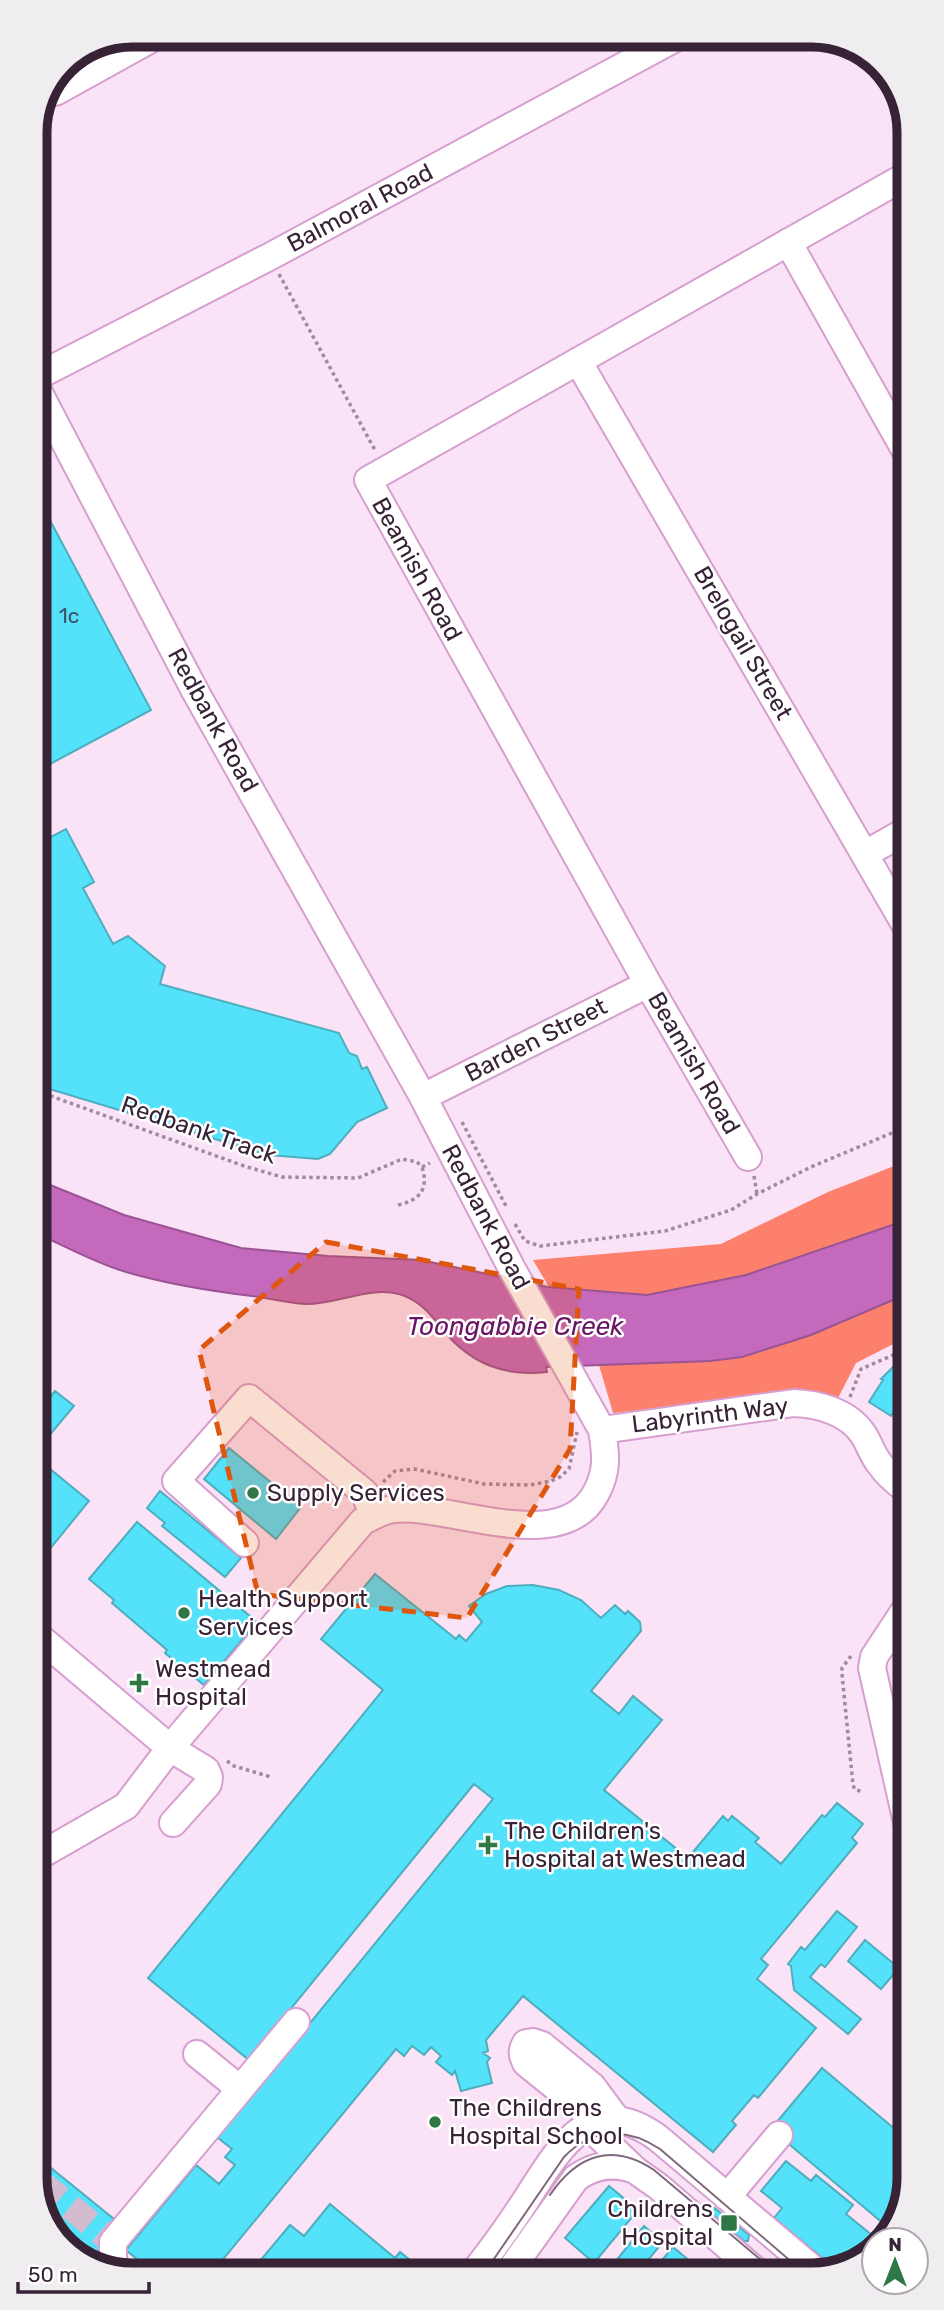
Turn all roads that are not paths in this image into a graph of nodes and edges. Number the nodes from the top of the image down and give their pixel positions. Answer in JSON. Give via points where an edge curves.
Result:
{"nodes":[{"id":1,"x":659,"y":47,"type":"edge"},
{"id":2,"x":123,"y":48,"type":"edge"},
{"id":3,"x":65,"y":80,"type":"edge"},
{"id":4,"x":897,"y":181,"type":"edge"},
{"id":5,"x":788,"y":242,"type":"junction"},
{"id":6,"x":578,"y":361,"type":"junction"},
{"id":7,"x":47,"y":371,"type":"edge"},
{"id":8,"x":47,"y":408,"type":"edge"},
{"id":9,"x":897,"y":436,"type":"edge"},
{"id":10,"x":897,"y":836,"type":"edge"},
{"id":11,"x":865,"y":854,"type":"junction"},
{"id":12,"x":897,"y":910,"type":"edge"},
{"id":13,"x":648,"y":984,"type":"junction"},
{"id":14,"x":423,"y":1097,"type":"junction"},
{"id":15,"x":748,"y":1157,"type":"dead end"},
{"id":16,"x":590,"y":1429,"type":"junction"},
{"id":17,"x":897,"y":1481,"type":"edge"},
{"id":18,"x":373,"y":1516,"type":"junction"},
{"id":19,"x":245,"y":1543,"type":"dead end"},
{"id":20,"x":897,"y":1623,"type":"edge"},
{"id":21,"x":47,"y":1644,"type":"edge"},
{"id":22,"x":170,"y":1748,"type":"junction"},
{"id":23,"x":897,"y":1778,"type":"edge"},
{"id":24,"x":173,"y":1823,"type":"dead end"},
{"id":25,"x":47,"y":1851,"type":"edge"},
{"id":26,"x":296,"y":2022,"type":"dead end"},
{"id":27,"x":197,"y":2054,"type":"dead end"},
{"id":28,"x":240,"y":2089,"type":"junction"},
{"id":29,"x":618,"y":2121,"type":"junction"},
{"id":30,"x":590,"y":2124,"type":"junction"},
{"id":31,"x":779,"y":2135,"type":"dead end"},
{"id":32,"x":635,"y":2170,"type":"junction"},
{"id":33,"x":727,"y":2197,"type":"junction"},
{"id":34,"x":113,"y":2260,"type":"edge"},
{"id":35,"x":481,"y":2263,"type":"edge"},
{"id":36,"x":515,"y":2263,"type":"edge"},
{"id":37,"x":747,"y":2263,"type":"edge"},
{"id":38,"x":806,"y":2263,"type":"edge"}],
"edges":[{"from":1,"to":7,"type":"street","name":"Balmoral Road"},
{"from":2,"to":3,"type":"highway"},
{"from":4,"to":5,"type":"street","name":"Beamish Road"},
{"from":5,"to":6,"type":"street","name":"Beamish Road"},
{"from":5,"to":9,"type":"street"},
{"from":6,"to":11,"type":"street","name":"Brelogail Street"},
{"from":6,"to":13,"type":"street","name":"Beamish Road","via":[[368,480]]},
{"from":8,"to":14,"type":"street","name":"Redbank Road","via":[[195,691]]},
{"from":10,"to":11,"type":"street"},
{"from":11,"to":12,"type":"street","name":"Brelogail Street"},
{"from":13,"to":14,"type":"street","name":"Barden Street"},
{"from":13,"to":15,"type":"street","name":"Beamish Road"},
{"from":14,"to":16,"type":"street","name":"Redbank Road","via":[[572,1376]]},
{"from":16,"to":17,"type":"street","name":"Labyrinth Way","via":[[794,1403],[825,1407],[862,1432],[879,1464]]},
{"from":16,"to":18,"type":"street","name":"Redbank Road","via":[[607,1458],[590,1504],[572,1519],[541,1526],[422,1509],[390,1509]]},
{"from":18,"to":19,"type":"street","via":[[365,1493],[249,1398],[176,1481]]},
{"from":18,"to":22,"type":"street","via":[[363,1521]]},
{"from":20,"to":23,"type":"street","via":[[874,1657],[872,1668]]},
{"from":21,"to":22,"type":"street"},
{"from":22,"to":24,"type":"street","via":[[206,1770],[209,1777],[203,1791]]},
{"from":22,"to":25,"type":"street","via":[[126,1806]]},
{"from":26,"to":28,"type":"street"},
{"from":27,"to":28,"type":"street"},
{"from":28,"to":34,"type":"street","via":[[113,2242]]},
{"from":29,"to":30,"type":"street"},
{"from":29,"to":30,"type":"street","via":[[592,2086],[542,2045],[526,2043],[522,2056],[526,2063],[583,2109]]},
{"from":29,"to":33,"type":"street","via":[[645,2129]]},
{"from":30,"to":32,"type":"street"},
{"from":30,"to":35,"type":"street","via":[[558,2152]]},
{"from":31,"to":33,"type":"street"},
{"from":32,"to":36,"type":"street","via":[[609,2165],[576,2178]]},
{"from":32,"to":37,"type":"street"},
{"from":33,"to":38,"type":"street"}]}
